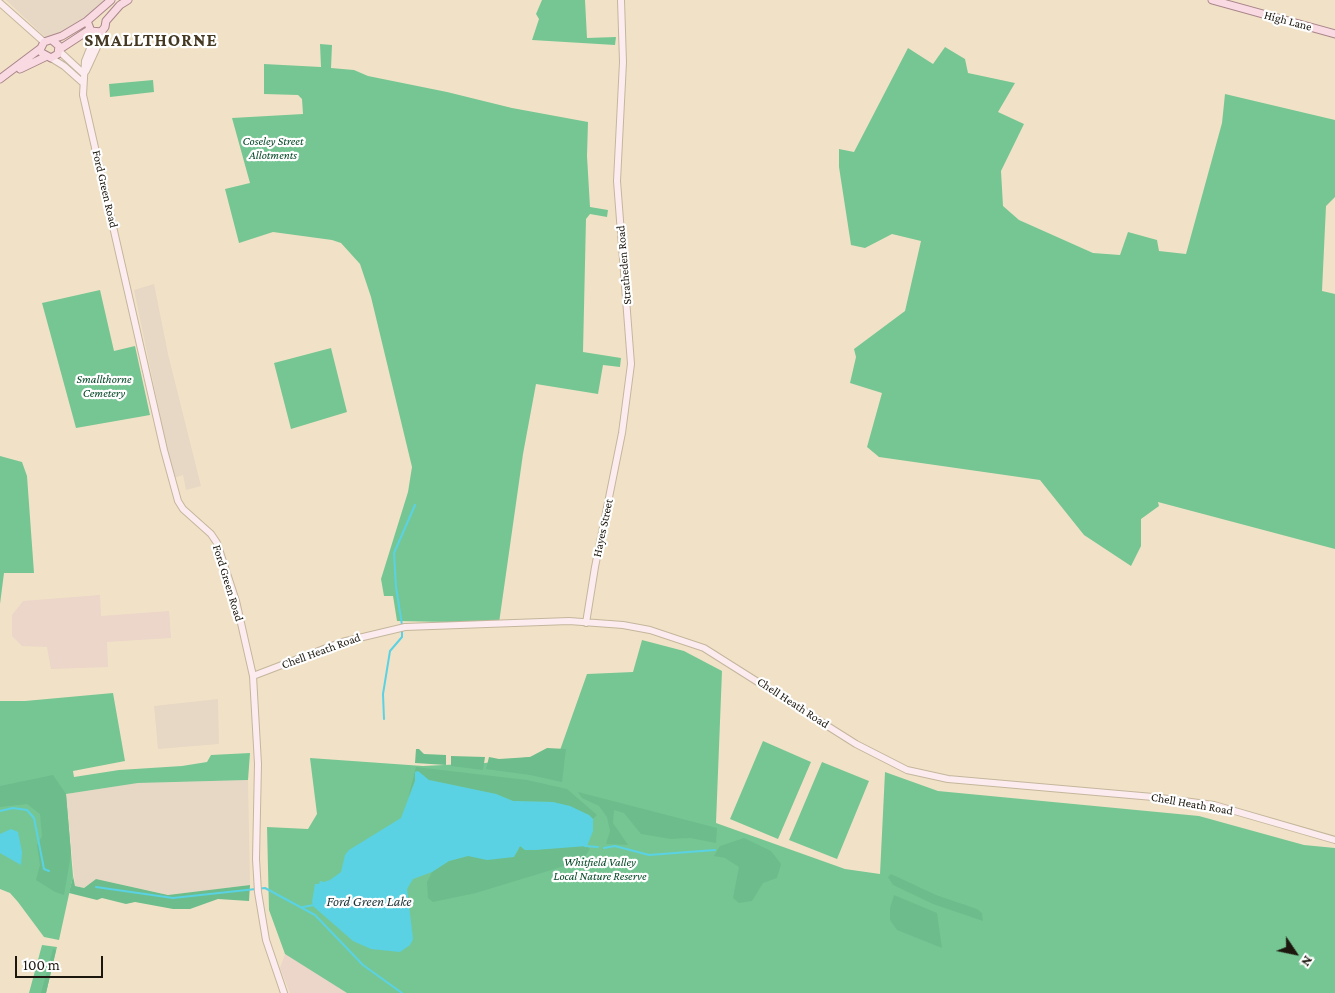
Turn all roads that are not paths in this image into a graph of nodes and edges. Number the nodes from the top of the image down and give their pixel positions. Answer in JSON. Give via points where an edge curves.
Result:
{"nodes":[{"id":1,"x":112,"y":0,"type":"edge"},
{"id":2,"x":128,"y":0,"type":"edge"},
{"id":3,"x":621,"y":0,"type":"edge"},
{"id":4,"x":1212,"y":0,"type":"edge"},
{"id":5,"x":0,"y":3,"type":"edge"},
{"id":6,"x":120,"y":6,"type":"junction"},
{"id":7,"x":97,"y":14,"type":"junction"},
{"id":8,"x":106,"y":21,"type":"junction"},
{"id":9,"x":87,"y":22,"type":"junction"},
{"id":10,"x":94,"y":31,"type":"junction"},
{"id":11,"x":1335,"y":34,"type":"edge"},
{"id":12,"x":52,"y":40,"type":"junction"},
{"id":13,"x":43,"y":46,"type":"junction"},
{"id":14,"x":60,"y":50,"type":"junction"},
{"id":15,"x":48,"y":58,"type":"junction"},
{"id":16,"x":84,"y":74,"type":"junction"},
{"id":17,"x":2,"y":78,"type":"edge"},
{"id":18,"x":82,"y":82,"type":"junction"},
{"id":19,"x":622,"y":434,"type":"joint"},
{"id":20,"x":586,"y":624,"type":"junction"},
{"id":21,"x":252,"y":676,"type":"junction"},
{"id":22,"x":1335,"y":840,"type":"edge"},
{"id":23,"x":284,"y":993,"type":"edge"}],
"edges":[{"from":1,"to":6,"type":"main road"},
{"from":1,"to":7,"type":"main road"},
{"from":2,"to":6,"type":"main road"},
{"from":3,"to":19,"type":"street","name":"Stratheden Road","via":[[622,95],[617,181],[632,348]]},
{"from":4,"to":11,"type":"main road","name":"High Lane"},
{"from":5,"to":13,"type":"street"},
{"from":6,"to":8,"type":"main road"},
{"from":7,"to":8,"type":"main road"},
{"from":7,"to":9,"type":"main road"},
{"from":8,"to":10,"type":"main road","via":[[105,27]]},
{"from":9,"to":10,"type":"main road"},
{"from":9,"to":12,"type":"main road"},
{"from":10,"to":14,"type":"main road"},
{"from":10,"to":16,"type":"street","name":"Ford Green Road","via":[[95,52]]},
{"from":12,"to":13,"type":"main road"},
{"from":12,"to":14,"type":"main road"},
{"from":13,"to":15,"type":"main road"},
{"from":13,"to":17,"type":"main road"},
{"from":14,"to":15,"type":"main road","via":[[56,57]]},
{"from":14,"to":16,"type":"street"},
{"from":15,"to":17,"type":"main road"},
{"from":15,"to":18,"type":"street","via":[[64,66]]},
{"from":16,"to":18,"type":"street","name":"Ford Green Road"},
{"from":18,"to":21,"type":"street","name":"Ford Green Road","via":[[174,489],[183,509],[217,543],[236,601]]},
{"from":19,"to":20,"type":"street","name":"Hayes Street"},
{"from":20,"to":21,"type":"street","name":"Chell Heath Road","via":[[569,621],[403,628],[342,642]]},
{"from":20,"to":22,"type":"street","name":"Chell Heath Road","via":[[624,625],[650,630],[704,648],[856,744],[907,770],[948,779],[1214,805]]},
{"from":21,"to":23,"type":"street","name":"Ford Green Road","via":[[258,763],[258,892],[266,940]]}]}
